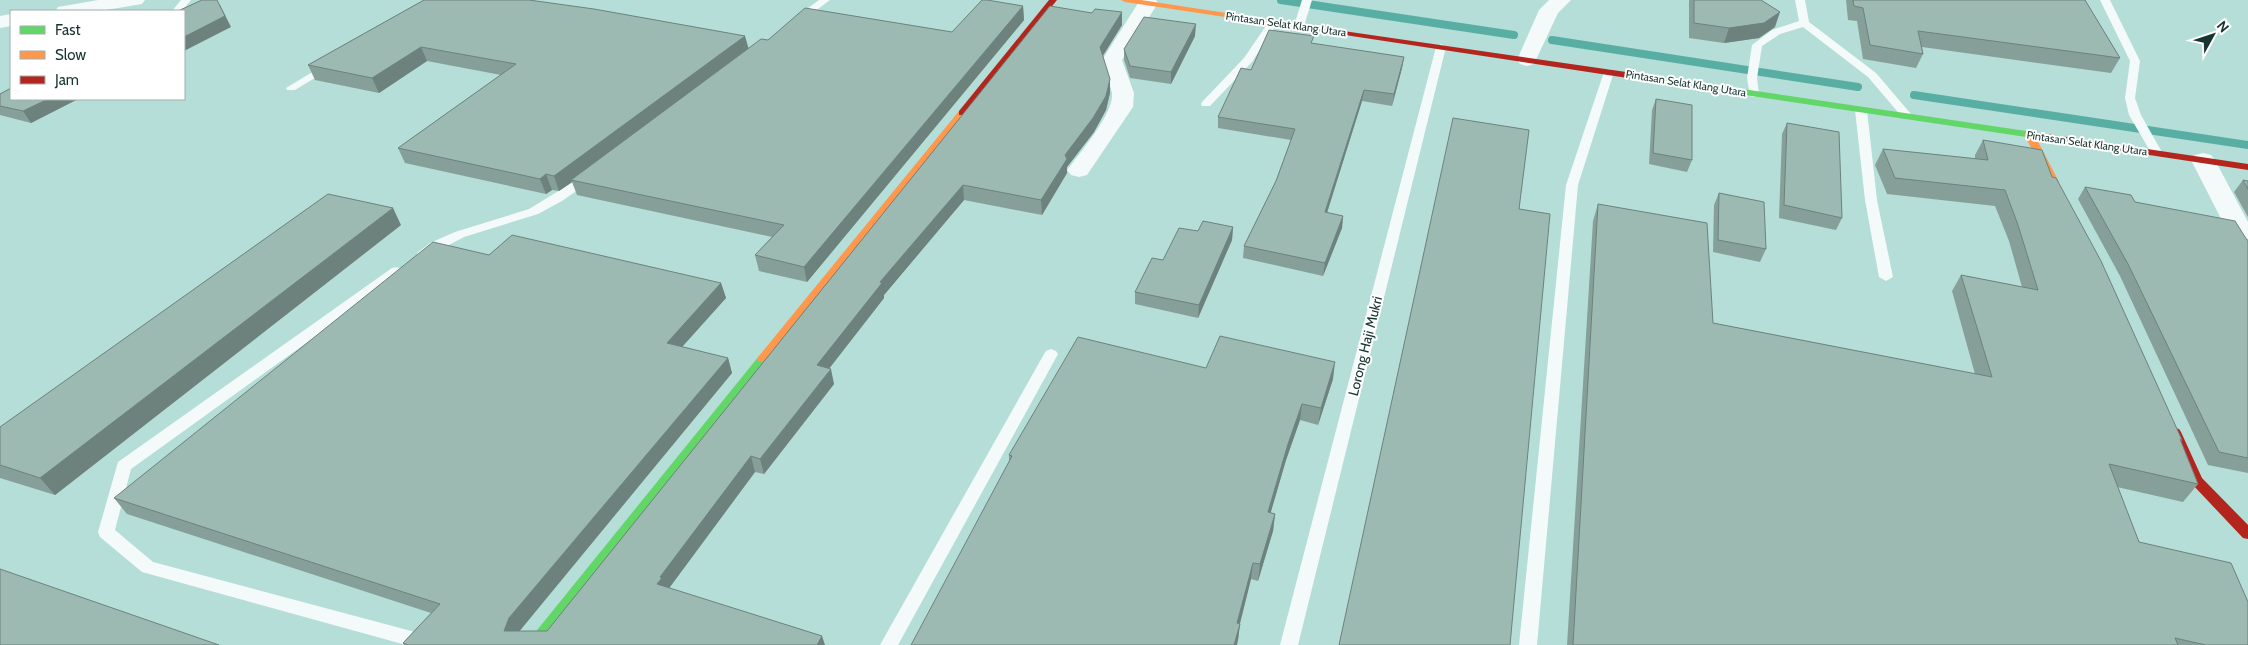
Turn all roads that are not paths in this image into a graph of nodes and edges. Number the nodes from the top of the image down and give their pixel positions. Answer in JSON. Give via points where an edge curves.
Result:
{"nodes":[{"id":1,"x":135,"y":0,"type":"edge"},
{"id":2,"x":186,"y":0,"type":"edge"},
{"id":3,"x":825,"y":0,"type":"edge"},
{"id":4,"x":1053,"y":0,"type":"edge"},
{"id":5,"x":1125,"y":0,"type":"edge"},
{"id":6,"x":1307,"y":0,"type":"edge"},
{"id":7,"x":1561,"y":0,"type":"edge"},
{"id":8,"x":1800,"y":0,"type":"edge"},
{"id":9,"x":2105,"y":0,"type":"edge"},
{"id":10,"x":1148,"y":3,"type":"junction"},
{"id":11,"x":1186,"y":4,"type":"edge"},
{"id":12,"x":71,"y":10,"type":"edge"},
{"id":13,"x":178,"y":10,"type":"edge"},
{"id":14,"x":1273,"y":22,"type":"junction"},
{"id":15,"x":1804,"y":23,"type":"junction"},
{"id":16,"x":1300,"y":26,"type":"junction"},
{"id":17,"x":786,"y":29,"type":"edge"},
{"id":18,"x":1441,"y":47,"type":"junction"},
{"id":19,"x":341,"y":58,"type":"edge"},
{"id":20,"x":1527,"y":60,"type":"junction"},
{"id":21,"x":1609,"y":72,"type":"junction"},
{"id":22,"x":291,"y":88,"type":"dead end"},
{"id":23,"x":1754,"y":94,"type":"junction"},
{"id":24,"x":1206,"y":104,"type":"dead end"},
{"id":25,"x":1861,"y":110,"type":"junction"},
{"id":26,"x":1907,"y":116,"type":"junction"},
{"id":27,"x":2029,"y":134,"type":"junction"},
{"id":28,"x":2156,"y":154,"type":"junction"},
{"id":29,"x":2203,"y":160,"type":"junction"},
{"id":30,"x":2248,"y":167,"type":"edge"},
{"id":31,"x":599,"y":169,"type":"edge"},
{"id":32,"x":1079,"y":170,"type":"dead end"},
{"id":33,"x":2060,"y":193,"type":"edge"},
{"id":34,"x":2248,"y":246,"type":"edge"},
{"id":35,"x":1886,"y":277,"type":"dead end"},
{"id":36,"x":1051,"y":354,"type":"dead end"},
{"id":37,"x":2169,"y":419,"type":"edge"},
{"id":38,"x":2248,"y":534,"type":"edge"},
{"id":39,"x":415,"y":640,"type":"edge"},
{"id":40,"x":532,"y":645,"type":"edge"},
{"id":41,"x":889,"y":645,"type":"edge"},
{"id":42,"x":1289,"y":645,"type":"edge"},
{"id":43,"x":1528,"y":645,"type":"edge"}],
"edges":[{"from":1,"to":12,"type":"street"},
{"from":2,"to":13,"type":"lane"},
{"from":3,"to":17,"type":"lane"},
{"from":4,"to":40,"type":"main road"},
{"from":5,"to":10,"type":"main road","name":"Pintasan Selat Klang Utara"},
{"from":6,"to":16,"type":"lane"},
{"from":7,"to":20,"type":"street","via":[[1549,10]]},
{"from":8,"to":15,"type":"lane"},
{"from":9,"to":28,"type":"lane","via":[[2135,61],[2130,98],[2135,115]]},
{"from":10,"to":11,"type":"main road","name":"Pintasan Selat Klang Utara"},
{"from":10,"to":32,"type":"street","via":[[1112,60],[1112,69],[1125,96],[1122,107]]},
{"from":11,"to":14,"type":"main road","name":"Pintasan Selat Klang Utara"},
{"from":14,"to":16,"type":"main road","name":"Pintasan Selat Klang Utara"},
{"from":14,"to":24,"type":"lane","via":[[1248,60]]},
{"from":15,"to":23,"type":"lane","via":[[1776,32],[1757,45],[1752,73]]},
{"from":15,"to":26,"type":"lane","via":[[1872,75]]},
{"from":16,"to":18,"type":"main road","name":"Pintasan Selat Klang Utara"},
{"from":18,"to":20,"type":"main road","name":"Pintasan Selat Klang Utara"},
{"from":18,"to":42,"type":"lane","name":"Lorong Haji Mukri"},
{"from":19,"to":22,"type":"lane"},
{"from":20,"to":21,"type":"main road","name":"Pintasan Selat Klang Utara"},
{"from":21,"to":23,"type":"main road","name":"Pintasan Selat Klang Utara"},
{"from":21,"to":43,"type":"lane","via":[[1572,185]]},
{"from":23,"to":25,"type":"main road","name":"Pintasan Selat Klang Utara"},
{"from":25,"to":26,"type":"main road","name":"Pintasan Selat Klang Utara"},
{"from":25,"to":35,"type":"lane","via":[[1871,200]]},
{"from":26,"to":27,"type":"main road","name":"Pintasan Selat Klang Utara"},
{"from":27,"to":28,"type":"main road","name":"Pintasan Selat Klang Utara"},
{"from":27,"to":33,"type":"main road"},
{"from":28,"to":29,"type":"main road","name":"Pintasan Selat Klang Utara"},
{"from":29,"to":30,"type":"main road","name":"Pintasan Selat Klang Utara"},
{"from":29,"to":34,"type":"street"},
{"from":31,"to":39,"type":"lane","via":[[560,198],[526,215],[464,232],[434,246],[124,466],[106,532],[148,567]]},
{"from":36,"to":41,"type":"lane"},
{"from":37,"to":38,"type":"main road","via":[[2197,481]]}]}
